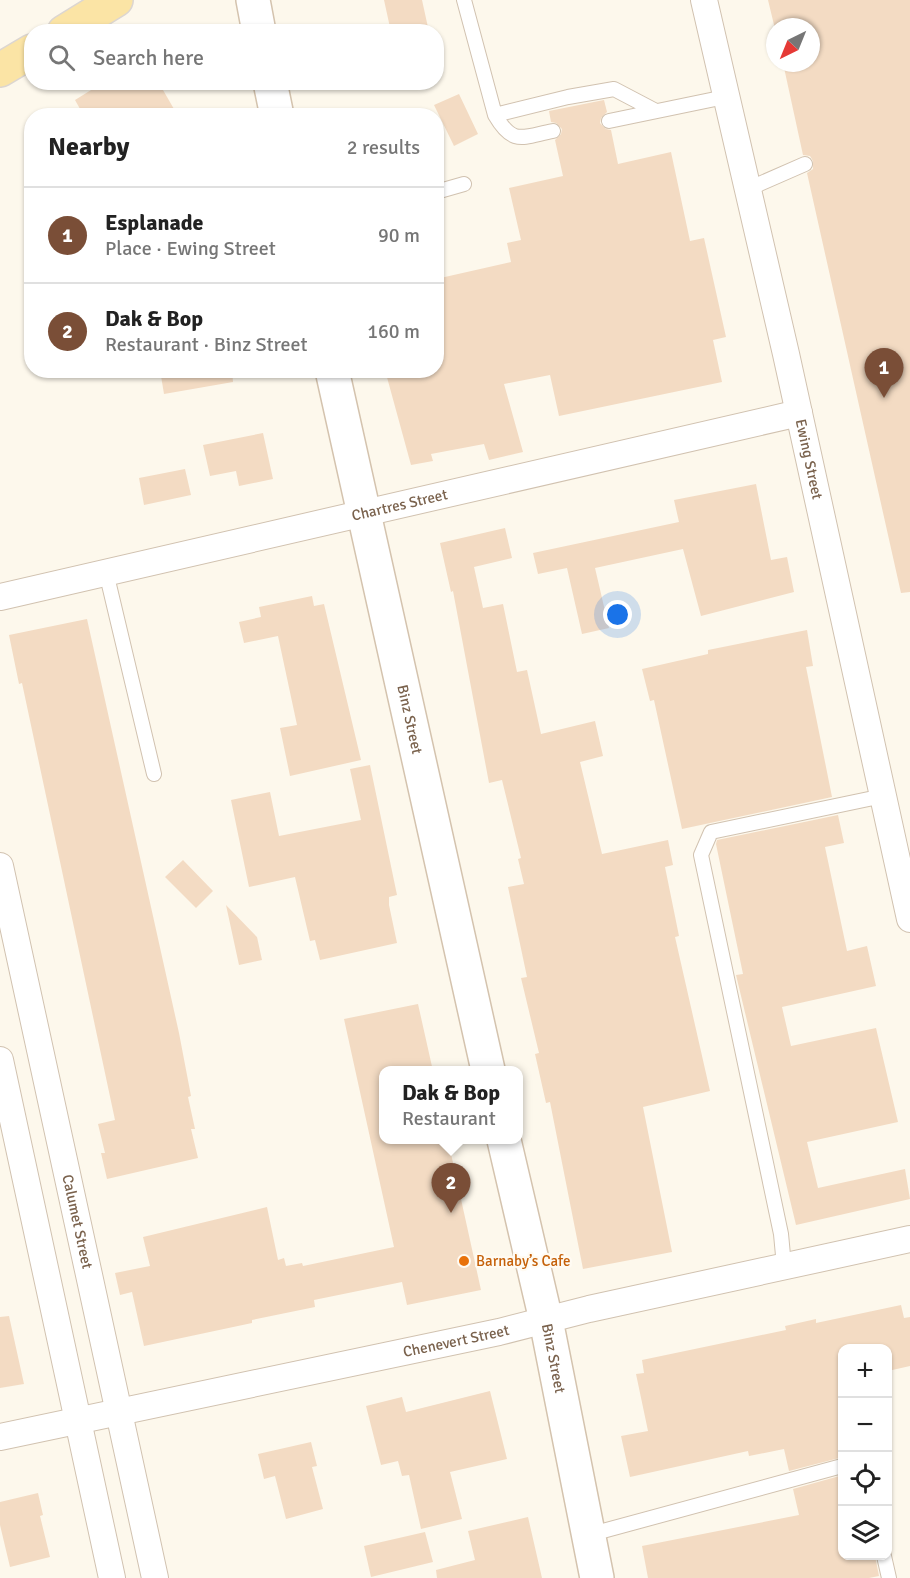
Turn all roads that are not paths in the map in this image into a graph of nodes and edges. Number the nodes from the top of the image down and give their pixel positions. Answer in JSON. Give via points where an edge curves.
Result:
{"nodes":[{"id":1,"x":116,"y":0,"type":"edge"},
{"id":2,"x":253,"y":0,"type":"edge"},
{"id":3,"x":464,"y":0,"type":"edge"},
{"id":4,"x":704,"y":0,"type":"edge"},
{"id":5,"x":77,"y":24,"type":"edge"},
{"id":6,"x":258,"y":24,"type":"edge"},
{"id":7,"x":24,"y":56,"type":"edge"},
{"id":8,"x":0,"y":70,"type":"edge"},
{"id":9,"x":272,"y":90,"type":"edge"},
{"id":10,"x":725,"y":97,"type":"junction"},
{"id":11,"x":276,"y":108,"type":"edge"},
{"id":12,"x":654,"y":110,"type":"junction"},
{"id":13,"x":495,"y":115,"type":"junction"},
{"id":14,"x":609,"y":121,"type":"dead end"},
{"id":15,"x":553,"y":131,"type":"dead end"},
{"id":16,"x":805,"y":164,"type":"dead end"},
{"id":17,"x":464,"y":184,"type":"dead end"},
{"id":18,"x":748,"y":189,"type":"junction"},
{"id":19,"x":444,"y":190,"type":"edge"},
{"id":20,"x":334,"y":378,"type":"edge"},
{"id":21,"x":799,"y":413,"type":"junction"},
{"id":22,"x":363,"y":513,"type":"junction"},
{"id":23,"x":106,"y":572,"type":"junction"},
{"id":24,"x":0,"y":597,"type":"edge"},
{"id":25,"x":154,"y":774,"type":"dead end"},
{"id":26,"x":883,"y":796,"type":"junction"},
{"id":27,"x":0,"y":866,"type":"edge"},
{"id":28,"x":910,"y":919,"type":"edge"},
{"id":29,"x":0,"y":1060,"type":"edge"},
{"id":30,"x":487,"y":1066,"type":"edge"},
{"id":31,"x":505,"y":1144,"type":"edge"},
{"id":32,"x":910,"y":1239,"type":"edge"},
{"id":33,"x":784,"y":1266,"type":"junction"},
{"id":34,"x":546,"y":1320,"type":"junction"},
{"id":35,"x":119,"y":1411,"type":"junction"},
{"id":36,"x":78,"y":1420,"type":"junction"},
{"id":37,"x":0,"y":1437,"type":"edge"},
{"id":38,"x":838,"y":1467,"type":"edge"},
{"id":39,"x":588,"y":1535,"type":"junction"},
{"id":40,"x":885,"y":1560,"type":"edge"},
{"id":41,"x":112,"y":1578,"type":"edge"},
{"id":42,"x":155,"y":1578,"type":"edge"},
{"id":43,"x":597,"y":1578,"type":"edge"},
{"id":44,"x":889,"y":1578,"type":"edge"}],
"edges":[{"from":1,"to":5,"type":"main road"},
{"from":2,"to":6,"type":"main road"},
{"from":3,"to":13,"type":"lane"},
{"from":4,"to":10,"type":"street","name":"Ewing Street"},
{"from":7,"to":8,"type":"main road"},
{"from":9,"to":11,"type":"main road"},
{"from":10,"to":12,"type":"lane"},
{"from":10,"to":18,"type":"street","name":"Ewing Street"},
{"from":12,"to":13,"type":"lane","via":[[614,89]]},
{"from":12,"to":14,"type":"lane"},
{"from":13,"to":15,"type":"lane","via":[[511,136]]},
{"from":16,"to":18,"type":"lane"},
{"from":17,"to":19,"type":"lane"},
{"from":18,"to":21,"type":"street","name":"Ewing Street"},
{"from":20,"to":22,"type":"main road","name":"Binz Street"},
{"from":21,"to":22,"type":"street","name":"Chartres Street"},
{"from":21,"to":26,"type":"street","name":"Ewing Street"},
{"from":22,"to":23,"type":"street","name":"Chartres Street"},
{"from":22,"to":30,"type":"main road","name":"Binz Street"},
{"from":23,"to":24,"type":"street","name":"Chartres Street"},
{"from":23,"to":25,"type":"lane"},
{"from":26,"to":28,"type":"street","name":"Ewing Street"},
{"from":26,"to":33,"type":"lane","via":[[711,832],[701,855],[781,1234]]},
{"from":27,"to":35,"type":"street","name":"Calumet Street"},
{"from":29,"to":36,"type":"street"},
{"from":31,"to":34,"type":"main road","name":"Binz Street"},
{"from":32,"to":33,"type":"street","name":"Chenevert Street"},
{"from":33,"to":34,"type":"street","name":"Chenevert Street"},
{"from":34,"to":35,"type":"street","name":"Chenevert Street"},
{"from":34,"to":39,"type":"main road","name":"Binz Street"},
{"from":35,"to":36,"type":"street","name":"Chenevert Street"},
{"from":35,"to":42,"type":"street","name":"Calumet Street"},
{"from":36,"to":37,"type":"street","name":"Chenevert Street"},
{"from":36,"to":41,"type":"street"},
{"from":38,"to":39,"type":"lane"},
{"from":39,"to":43,"type":"main road","name":"Binz Street"},
{"from":40,"to":44,"type":"lane"}]}
